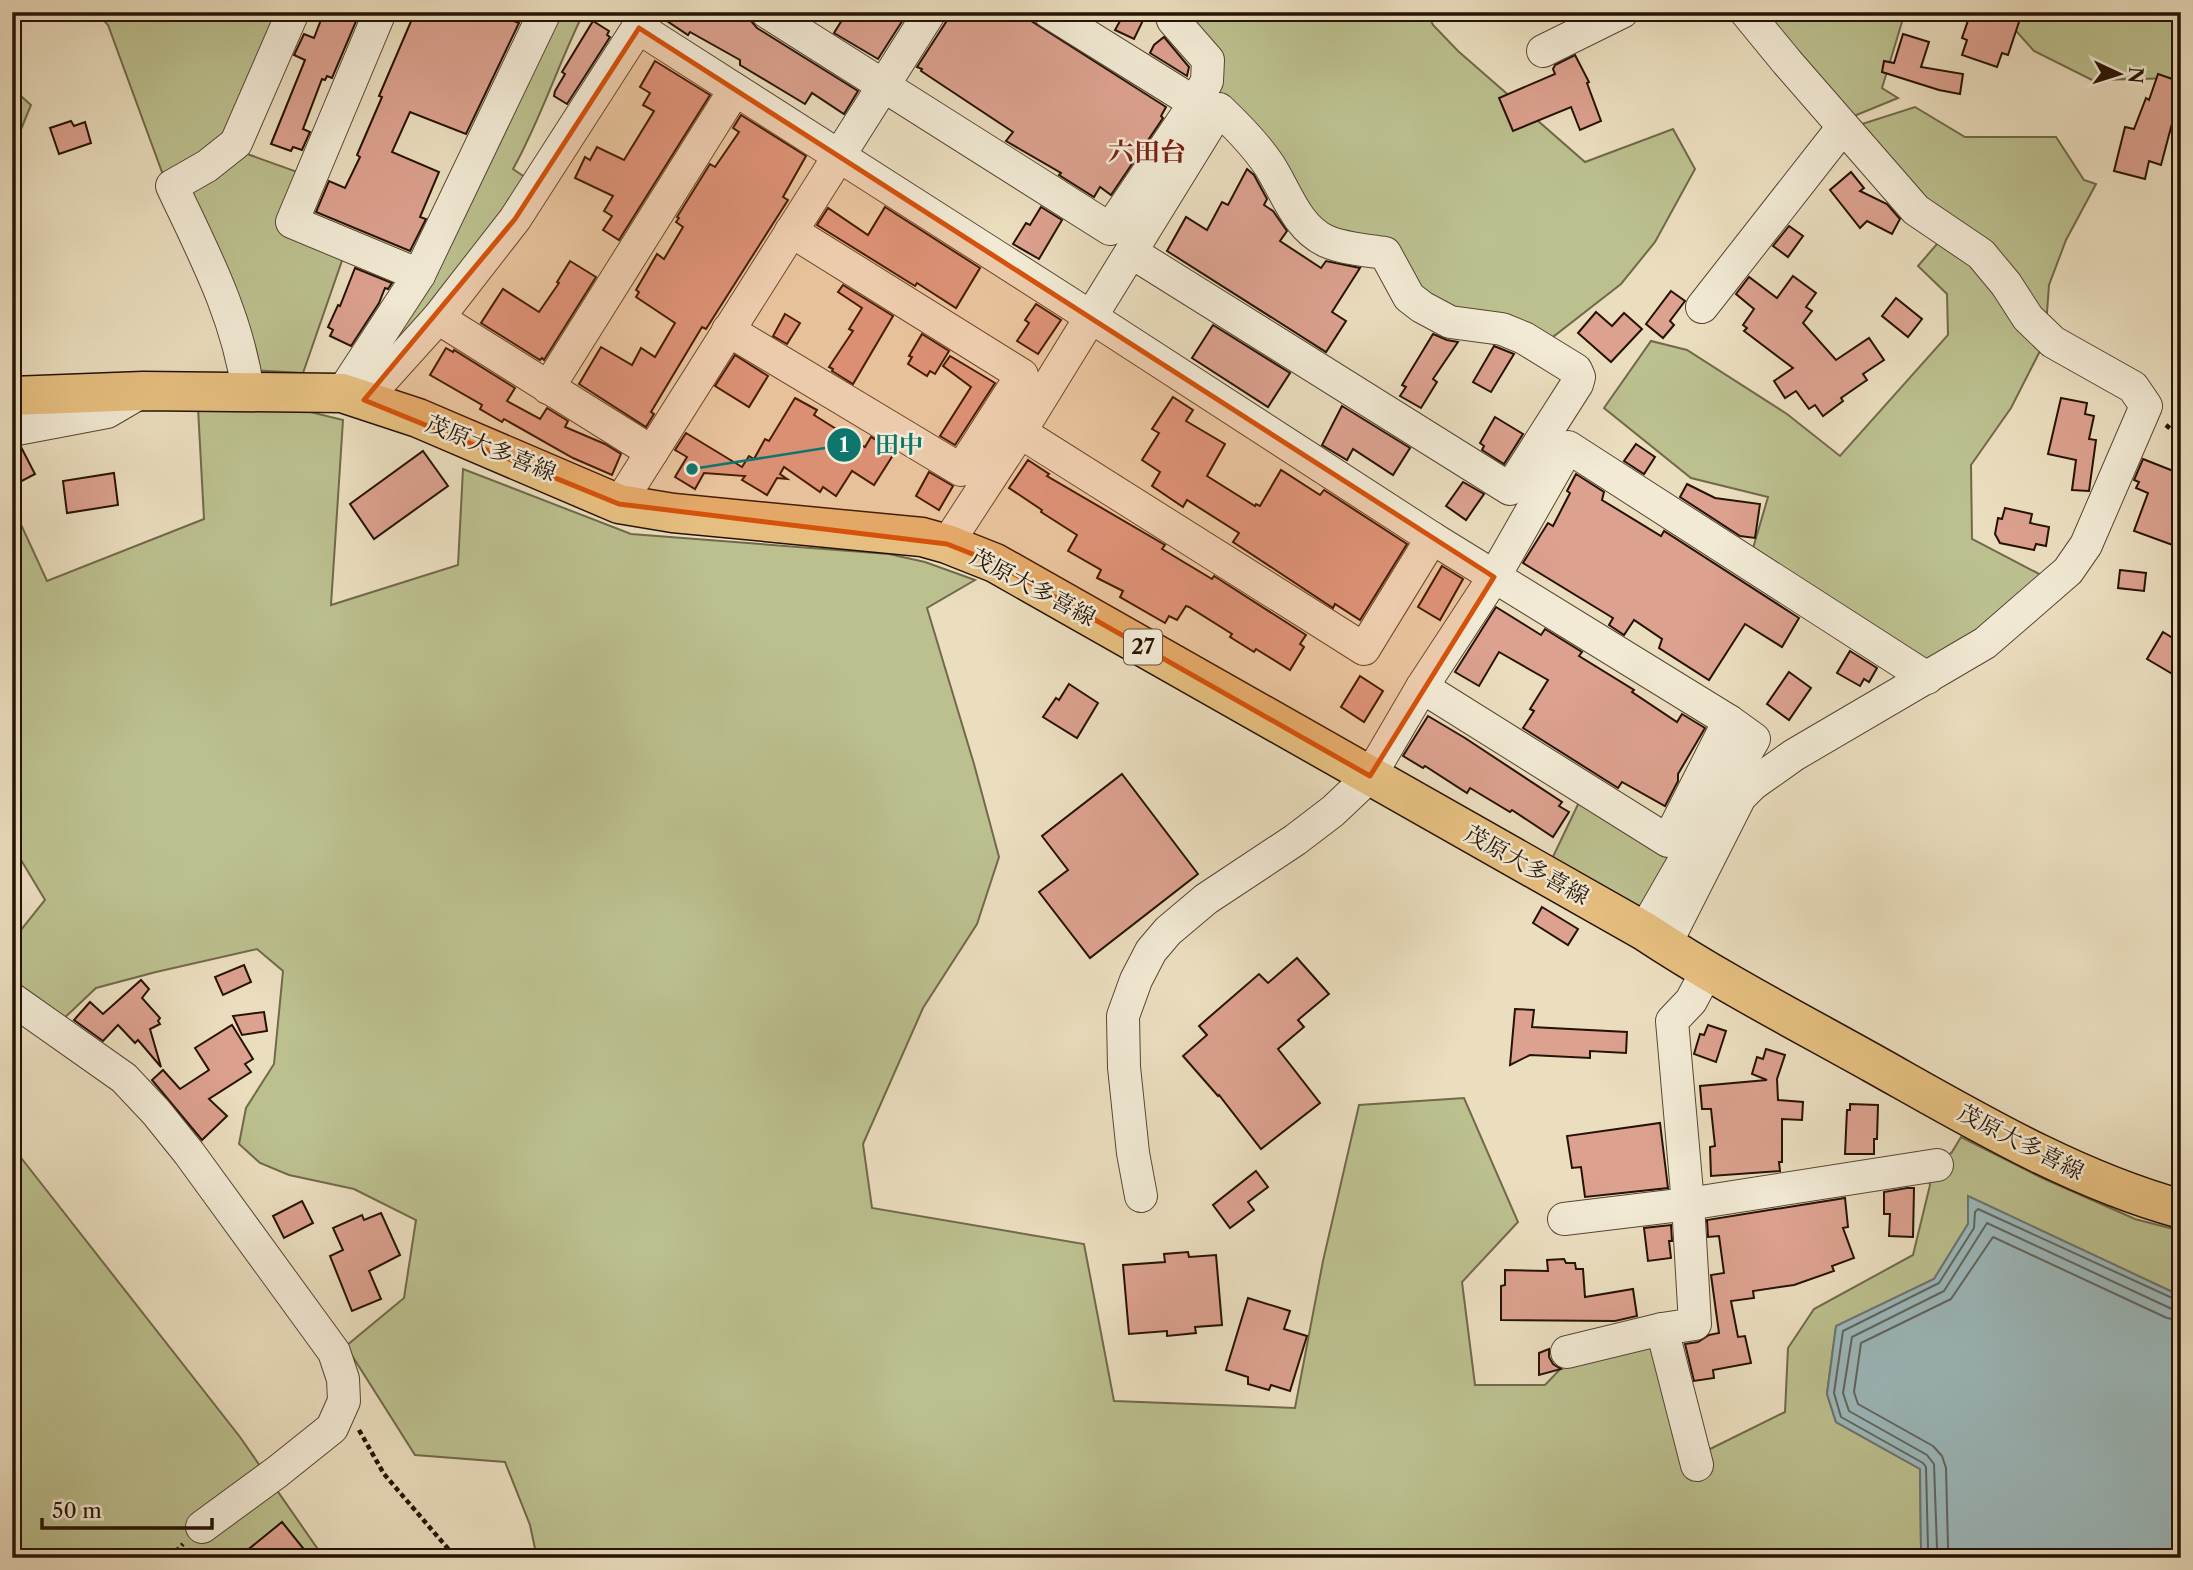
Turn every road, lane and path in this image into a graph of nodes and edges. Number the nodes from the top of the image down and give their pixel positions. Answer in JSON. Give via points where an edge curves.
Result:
{"nodes":[{"id":1,"x":293,"y":12,"type":"edge"},
{"id":2,"x":380,"y":12,"type":"edge"},
{"id":3,"x":767,"y":12,"type":"edge"},
{"id":4,"x":930,"y":12,"type":"edge"},
{"id":5,"x":1049,"y":12,"type":"edge"},
{"id":6,"x":1170,"y":12,"type":"edge"},
{"id":7,"x":1622,"y":12,"type":"edge"},
{"id":8,"x":1746,"y":12,"type":"edge"},
{"id":9,"x":541,"y":13,"type":"edge"},
{"id":10,"x":643,"y":20,"type":"edge"},
{"id":11,"x":1543,"y":51,"type":"dead end"},
{"id":12,"x":884,"y":86,"type":"junction"},
{"id":13,"x":734,"y":91,"type":"junction"},
{"id":14,"x":1195,"y":103,"type":"junction"},
{"id":15,"x":1843,"y":127,"type":"junction"},
{"id":16,"x":839,"y":157,"type":"junction"},
{"id":17,"x":791,"y":231,"type":"junction"},
{"id":18,"x":1132,"y":252,"type":"junction"},
{"id":19,"x":419,"y":275,"type":"junction"},
{"id":20,"x":1702,"y":307,"type":"dead end"},
{"id":21,"x":1091,"y":317,"type":"junction"},
{"id":22,"x":438,"y":318,"type":"junction"},
{"id":23,"x":728,"y":330,"type":"junction"},
{"id":24,"x":548,"y":387,"type":"junction"},
{"id":25,"x":144,"y":391,"type":"junction"},
{"id":26,"x":248,"y":391,"type":"junction"},
{"id":27,"x":353,"y":396,"type":"junction"},
{"id":28,"x":12,"y":397,"type":"edge"},
{"id":29,"x":12,"y":430,"type":"edge"},
{"id":30,"x":1020,"y":432,"type":"junction"},
{"id":31,"x":652,"y":452,"type":"junction"},
{"id":32,"x":619,"y":503,"type":"junction"},
{"id":33,"x":1432,"y":538,"type":"junction"},
{"id":34,"x":947,"y":544,"type":"junction"},
{"id":35,"x":1494,"y":577,"type":"junction"},
{"id":36,"x":1927,"y":678,"type":"junction"},
{"id":37,"x":1422,"y":687,"type":"junction"},
{"id":38,"x":1729,"y":721,"type":"junction"},
{"id":39,"x":1370,"y":776,"type":"junction"},
{"id":40,"x":1655,"y":938,"type":"junction"},
{"id":41,"x":1707,"y":971,"type":"junction"},
{"id":42,"x":12,"y":999,"type":"edge"},
{"id":43,"x":1937,"y":1165,"type":"dead end"},
{"id":44,"x":1141,"y":1196,"type":"dead end"},
{"id":45,"x":1688,"y":1204,"type":"junction"},
{"id":46,"x":2181,"y":1209,"type":"edge"},
{"id":47,"x":1564,"y":1219,"type":"dead end"},
{"id":48,"x":1662,"y":1329,"type":"junction"},
{"id":49,"x":1567,"y":1352,"type":"dead end"},
{"id":50,"x":344,"y":1401,"type":"junction"},
{"id":51,"x":1697,"y":1465,"type":"dead end"},
{"id":52,"x":202,"y":1527,"type":"dead end"},
{"id":53,"x":456,"y":1558,"type":"edge"}],
"edges":[{"from":1,"to":26,"type":"street","via":[[236,143],[172,186],[223,292]]},
{"from":2,"to":19,"type":"street","via":[[292,222]]},
{"from":3,"to":12,"type":"street"},
{"from":4,"to":12,"type":"street"},
{"from":5,"to":14,"type":"street"},
{"from":6,"to":14,"type":"street","via":[[1208,60],[1207,81]]},
{"from":7,"to":11,"type":"street"},
{"from":8,"to":15,"type":"street"},
{"from":9,"to":19,"type":"street"},
{"from":10,"to":13,"type":"street"},
{"from":10,"to":22,"type":"street","via":[[515,219]]},
{"from":12,"to":14,"type":"street","via":[[1110,229]]},
{"from":12,"to":16,"type":"street"},
{"from":13,"to":16,"type":"street"},
{"from":13,"to":24,"type":"street"},
{"from":15,"to":20,"type":"street"},
{"from":15,"to":36,"type":"street","via":[[1916,210],[1981,254],[2028,318],[2053,342],[2133,387],[2146,406],[2086,545],[2068,571],[1985,643]]},
{"from":16,"to":17,"type":"street"},
{"from":16,"to":21,"type":"street"},
{"from":17,"to":23,"type":"street"},
{"from":17,"to":23,"type":"street","via":[[1022,375],[961,470]]},
{"from":18,"to":18,"type":"street","via":[[1219,109],[1269,165],[1312,233],[1328,242],[1385,253],[1409,297],[1422,307],[1450,322],[1502,329],[1524,338],[1576,370],[1577,384],[1510,489]]},
{"from":18,"to":21,"type":"street"},
{"from":19,"to":27,"type":"street"},
{"from":21,"to":30,"type":"street"},
{"from":21,"to":33,"type":"street"},
{"from":22,"to":24,"type":"street"},
{"from":22,"to":27,"type":"street"},
{"from":23,"to":31,"type":"street"},
{"from":24,"to":31,"type":"street"},
{"from":25,"to":26,"type":"main road","name":"茂原大多喜線","number":"27"},
{"from":25,"to":28,"type":"main road","name":"茂原大多喜線","number":"27"},
{"from":25,"to":29,"type":"street","via":[[107,412]]},
{"from":26,"to":27,"type":"main road","name":"茂原大多喜線","number":"27"},
{"from":27,"to":32,"type":"main road","name":"茂原大多喜線","number":"27","via":[[418,418]]},
{"from":30,"to":33,"type":"street","via":[[1364,649]]},
{"from":30,"to":34,"type":"street"},
{"from":31,"to":32,"type":"street"},
{"from":32,"to":34,"type":"main road","name":"茂原大多喜線","number":"27","via":[[673,513],[922,537]]},
{"from":33,"to":35,"type":"street"},
{"from":34,"to":39,"type":"main road","name":"茂原大多喜線","number":"27","via":[[995,563]]},
{"from":35,"to":36,"type":"street","via":[[1568,447]]},
{"from":35,"to":37,"type":"street"},
{"from":35,"to":38,"type":"street"},
{"from":36,"to":40,"type":"street","via":[[1753,784],[1740,797]]},
{"from":37,"to":38,"type":"street","via":[[1668,841]]},
{"from":37,"to":39,"type":"street"},
{"from":38,"to":40,"type":"street","via":[[1754,739]]},
{"from":39,"to":40,"type":"main road","name":"茂原大多喜線","number":"27"},
{"from":39,"to":44,"type":"street","via":[[1295,840],[1206,899],[1151,951],[1123,1016],[1126,1091]]},
{"from":40,"to":41,"type":"main road","name":"茂原大多喜線","number":"27"},
{"from":41,"to":45,"type":"street","via":[[1691,1001],[1672,1021]]},
{"from":41,"to":46,"type":"main road","name":"茂原大多喜線","number":"27","via":[[2068,1167]]},
{"from":42,"to":50,"type":"street","via":[[124,1079],[190,1153],[334,1352]]},
{"from":43,"to":45,"type":"street"},
{"from":45,"to":47,"type":"street"},
{"from":45,"to":48,"type":"street","via":[[1695,1324]]},
{"from":48,"to":49,"type":"street"},
{"from":48,"to":51,"type":"street"},
{"from":50,"to":52,"type":"street","via":[[332,1428]]},
{"from":50,"to":53,"type":"path","via":[[384,1474]]}]}
